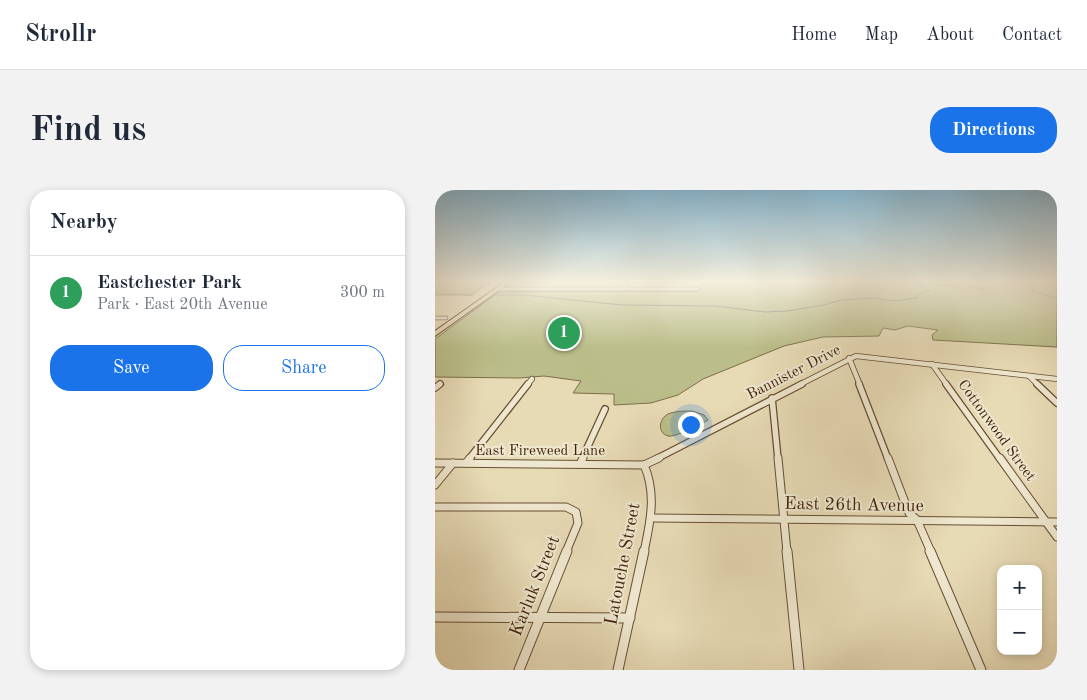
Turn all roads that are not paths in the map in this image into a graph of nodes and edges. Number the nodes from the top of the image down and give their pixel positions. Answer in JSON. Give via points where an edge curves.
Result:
{"nodes":[{"id":1,"x":467,"y":303,"type":"edge"},
{"id":2,"x":477,"y":303,"type":"edge"},
{"id":3,"x":435,"y":318,"type":"edge"},
{"id":4,"x":446,"y":318,"type":"junction"},
{"id":5,"x":435,"y":325,"type":"edge"},
{"id":6,"x":435,"y":334,"type":"edge"},
{"id":7,"x":849,"y":358,"type":"junction"},
{"id":8,"x":932,"y":364,"type":"junction"},
{"id":9,"x":1029,"y":376,"type":"junction"},
{"id":10,"x":532,"y":379,"type":"dead end"},
{"id":11,"x":1057,"y":379,"type":"edge"},
{"id":12,"x":772,"y":398,"type":"junction"},
{"id":13,"x":1057,"y":403,"type":"edge"},
{"id":14,"x":605,"y":409,"type":"dead end"},
{"id":15,"x":435,"y":463,"type":"edge"},
{"id":16,"x":453,"y":463,"type":"junction"},
{"id":17,"x":466,"y":463,"type":"junction"},
{"id":18,"x":580,"y":464,"type":"junction"},
{"id":19,"x":644,"y":465,"type":"junction"},
{"id":20,"x":435,"y":486,"type":"edge"},
{"id":21,"x":435,"y":507,"type":"edge"},
{"id":22,"x":651,"y":518,"type":"junction"},
{"id":23,"x":784,"y":519,"type":"junction"},
{"id":24,"x":917,"y":520,"type":"junction"},
{"id":25,"x":1046,"y":522,"type":"junction"},
{"id":26,"x":1057,"y":522,"type":"edge"},
{"id":27,"x":1057,"y":537,"type":"edge"},
{"id":28,"x":435,"y":617,"type":"edge"},
{"id":29,"x":540,"y":618,"type":"junction"},
{"id":30,"x":630,"y":618,"type":"junction"},
{"id":31,"x":519,"y":670,"type":"edge"},
{"id":32,"x":618,"y":670,"type":"edge"},
{"id":33,"x":799,"y":670,"type":"edge"},
{"id":34,"x":981,"y":670,"type":"edge"}],
"edges":[{"from":1,"to":4,"type":"highway"},
{"from":2,"to":6,"type":"highway"},
{"from":3,"to":4,"type":"street"},
{"from":4,"to":5,"type":"highway"},
{"from":7,"to":8,"type":"street","name":"Bannister Drive","via":[[865,355]]},
{"from":7,"to":12,"type":"street","name":"Bannister Drive"},
{"from":7,"to":24,"type":"street","via":[[909,513]]},
{"from":8,"to":9,"type":"street","name":"Bannister Drive"},
{"from":8,"to":25,"type":"street","name":"Cottonwood Street"},
{"from":9,"to":11,"type":"street","name":"Bannister Drive"},
{"from":9,"to":13,"type":"street"},
{"from":10,"to":17,"type":"street"},
{"from":12,"to":19,"type":"street","name":"Bannister Drive"},
{"from":12,"to":23,"type":"street"},
{"from":14,"to":18,"type":"street"},
{"from":15,"to":16,"type":"street","name":"East Fireweed Lane"},
{"from":16,"to":17,"type":"street","name":"East Fireweed Lane"},
{"from":16,"to":20,"type":"street"},
{"from":17,"to":18,"type":"street","name":"East Fireweed Lane"},
{"from":18,"to":19,"type":"street","name":"East Fireweed Lane"},
{"from":19,"to":22,"type":"street","name":"Latouche Street","via":[[650,476]]},
{"from":21,"to":29,"type":"street","name":"Karluk Street","via":[[566,507],[576,512],[577,523]]},
{"from":22,"to":23,"type":"street","name":"East 26th Avenue"},
{"from":22,"to":30,"type":"street","name":"Latouche Street"},
{"from":23,"to":24,"type":"street","name":"East 26th Avenue"},
{"from":23,"to":33,"type":"street"},
{"from":24,"to":25,"type":"street","name":"East 26th Avenue"},
{"from":24,"to":34,"type":"street"},
{"from":25,"to":26,"type":"street","name":"East 26th Avenue"},
{"from":25,"to":27,"type":"street","name":"Cottonwood Street"},
{"from":28,"to":29,"type":"street"},
{"from":29,"to":30,"type":"street"},
{"from":29,"to":31,"type":"street","name":"Karluk Street"},
{"from":30,"to":32,"type":"street","name":"Latouche Street"}]}
